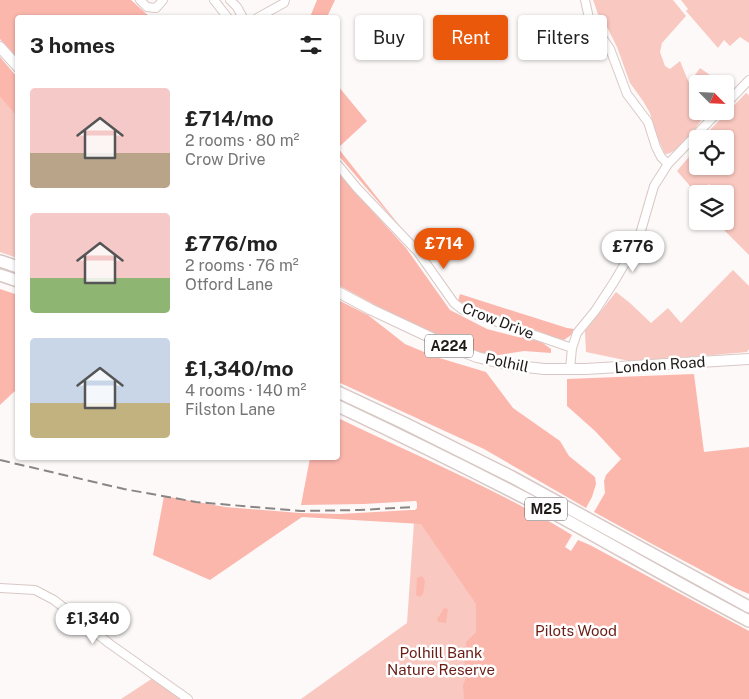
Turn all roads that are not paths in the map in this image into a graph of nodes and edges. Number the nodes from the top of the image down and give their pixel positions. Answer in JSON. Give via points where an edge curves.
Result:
{"nodes":[{"id":1,"x":140,"y":0,"type":"edge"},
{"id":2,"x":163,"y":0,"type":"edge"},
{"id":3,"x":214,"y":0,"type":"edge"},
{"id":4,"x":230,"y":0,"type":"edge"},
{"id":5,"x":285,"y":0,"type":"edge"},
{"id":6,"x":585,"y":0,"type":"edge"},
{"id":7,"x":226,"y":15,"type":"edge"},
{"id":8,"x":241,"y":15,"type":"edge"},
{"id":9,"x":262,"y":15,"type":"edge"},
{"id":10,"x":0,"y":47,"type":"edge"},
{"id":11,"x":15,"y":64,"type":"edge"},
{"id":12,"x":749,"y":80,"type":"edge"},
{"id":13,"x":734,"y":96,"type":"edge"},
{"id":14,"x":710,"y":120,"type":"edge"},
{"id":15,"x":668,"y":164,"type":"junction"},
{"id":16,"x":340,"y":167,"type":"edge"},
{"id":17,"x":0,"y":261,"type":"edge"},
{"id":18,"x":15,"y":266,"type":"edge"},
{"id":19,"x":0,"y":275,"type":"edge"},
{"id":20,"x":15,"y":280,"type":"edge"},
{"id":21,"x":340,"y":293,"type":"edge"},
{"id":22,"x":572,"y":348,"type":"junction"},
{"id":23,"x":749,"y":359,"type":"edge"},
{"id":24,"x":570,"y":370,"type":"junction"},
{"id":25,"x":340,"y":393,"type":"edge"},
{"id":26,"x":340,"y":407,"type":"edge"},
{"id":27,"x":0,"y":588,"type":"edge"},
{"id":28,"x":749,"y":607,"type":"edge"},
{"id":29,"x":749,"y":621,"type":"edge"},
{"id":30,"x":188,"y":699,"type":"edge"}],
"edges":[{"from":1,"to":2,"type":"street","via":[[147,7],[156,8]]},
{"from":3,"to":7,"type":"street"},
{"from":4,"to":8,"type":"street"},
{"from":5,"to":9,"type":"street"},
{"from":6,"to":15,"type":"street","via":[[589,18],[610,49],[627,94],[648,122],[656,147]]},
{"from":10,"to":11,"type":"main road"},
{"from":12,"to":13,"type":"street"},
{"from":14,"to":15,"type":"street"},
{"from":15,"to":22,"type":"street","via":[[654,186],[638,241],[595,311],[577,333]]},
{"from":16,"to":22,"type":"street","name":"Crow Drive","via":[[418,252],[454,303],[463,310]]},
{"from":17,"to":18,"type":"highway"},
{"from":19,"to":20,"type":"highway"},
{"from":21,"to":24,"type":"main road","name":"Polhill","number":"A224","via":[[472,355],[520,367]]},
{"from":22,"to":24,"type":"street"},
{"from":23,"to":24,"type":"main road","name":"London Road","number":"A224"},
{"from":25,"to":28,"type":"highway","number":"M25","via":[[512,477]]},
{"from":26,"to":29,"type":"highway","number":"M25","via":[[492,481]]},
{"from":27,"to":30,"type":"street","via":[[35,590],[54,600]]}]}
